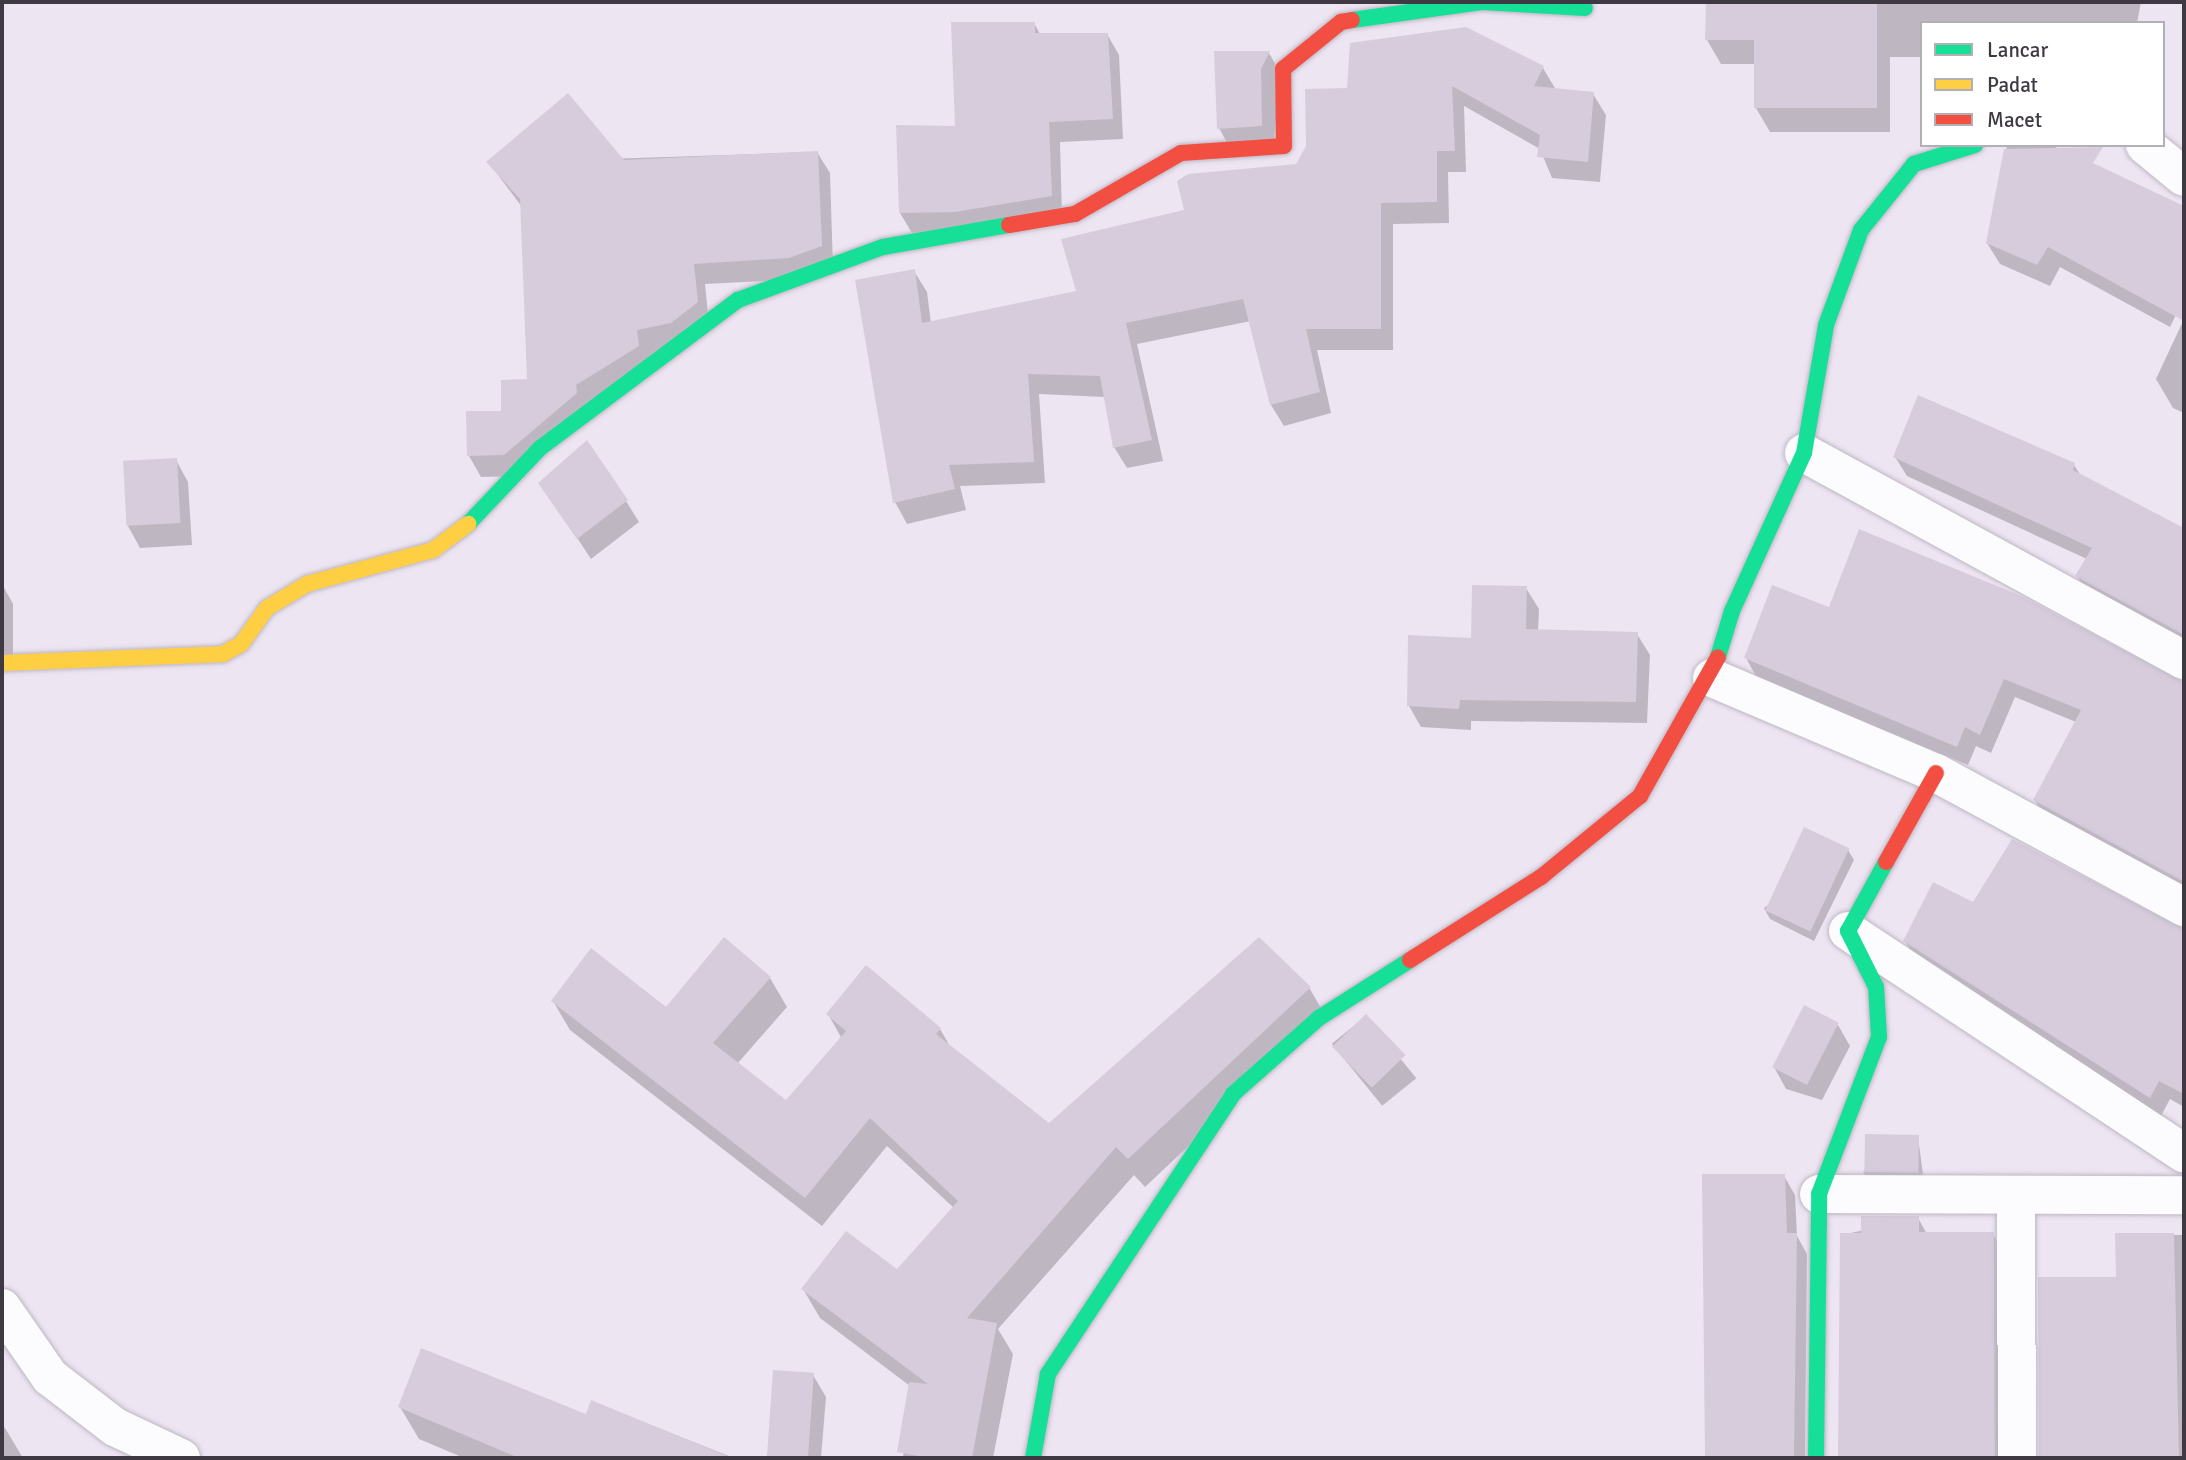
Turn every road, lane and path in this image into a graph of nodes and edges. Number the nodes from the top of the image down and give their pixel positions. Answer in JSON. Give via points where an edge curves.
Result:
{"nodes":[{"id":1,"x":1585,"y":8,"type":"dead end"},
{"id":2,"x":1969,"y":147,"type":"edge"},
{"id":3,"x":2147,"y":147,"type":"edge"},
{"id":4,"x":2184,"y":177,"type":"edge"},
{"id":5,"x":1804,"y":453,"type":"junction"},
{"id":6,"x":2184,"y":660,"type":"edge"},
{"id":7,"x":2,"y":663,"type":"edge"},
{"id":8,"x":1712,"y":678,"type":"junction"},
{"id":9,"x":1936,"y":773,"type":"junction"},
{"id":10,"x":2184,"y":906,"type":"edge"},
{"id":11,"x":1848,"y":931,"type":"junction"},
{"id":12,"x":2184,"y":1153,"type":"edge"},
{"id":13,"x":1819,"y":1194,"type":"junction"},
{"id":14,"x":2184,"y":1195,"type":"edge"},
{"id":15,"x":2016,"y":1198,"type":"junction"},
{"id":16,"x":2,"y":1308,"type":"edge"},
{"id":17,"x":181,"y":1458,"type":"edge"},
{"id":18,"x":1033,"y":1458,"type":"edge"},
{"id":19,"x":1816,"y":1458,"type":"edge"},
{"id":20,"x":2017,"y":1458,"type":"edge"}],
"edges":[{"from":1,"to":7,"type":"street","via":[[1482,2],[1341,22],[1283,69],[1284,146],[1181,153],[1075,214],[883,247],[738,300],[540,447],[479,516],[433,550],[307,584],[267,608],[241,645],[223,654]]},
{"from":2,"to":5,"type":"street","via":[[1914,164],[1861,230],[1826,325]]},
{"from":3,"to":4,"type":"street"},
{"from":5,"to":6,"type":"street"},
{"from":5,"to":8,"type":"street","via":[[1732,611]]},
{"from":8,"to":9,"type":"street"},
{"from":8,"to":18,"type":"street","via":[[1640,796],[1541,877],[1319,1018],[1233,1094],[1048,1374]]},
{"from":9,"to":10,"type":"street"},
{"from":9,"to":11,"type":"street"},
{"from":11,"to":12,"type":"street"},
{"from":11,"to":13,"type":"street","via":[[1876,988],[1879,1037]]},
{"from":13,"to":15,"type":"street"},
{"from":13,"to":19,"type":"street"},
{"from":14,"to":15,"type":"street"},
{"from":15,"to":20,"type":"street"},
{"from":16,"to":17,"type":"street","via":[[50,1377],[115,1427]]}]}
